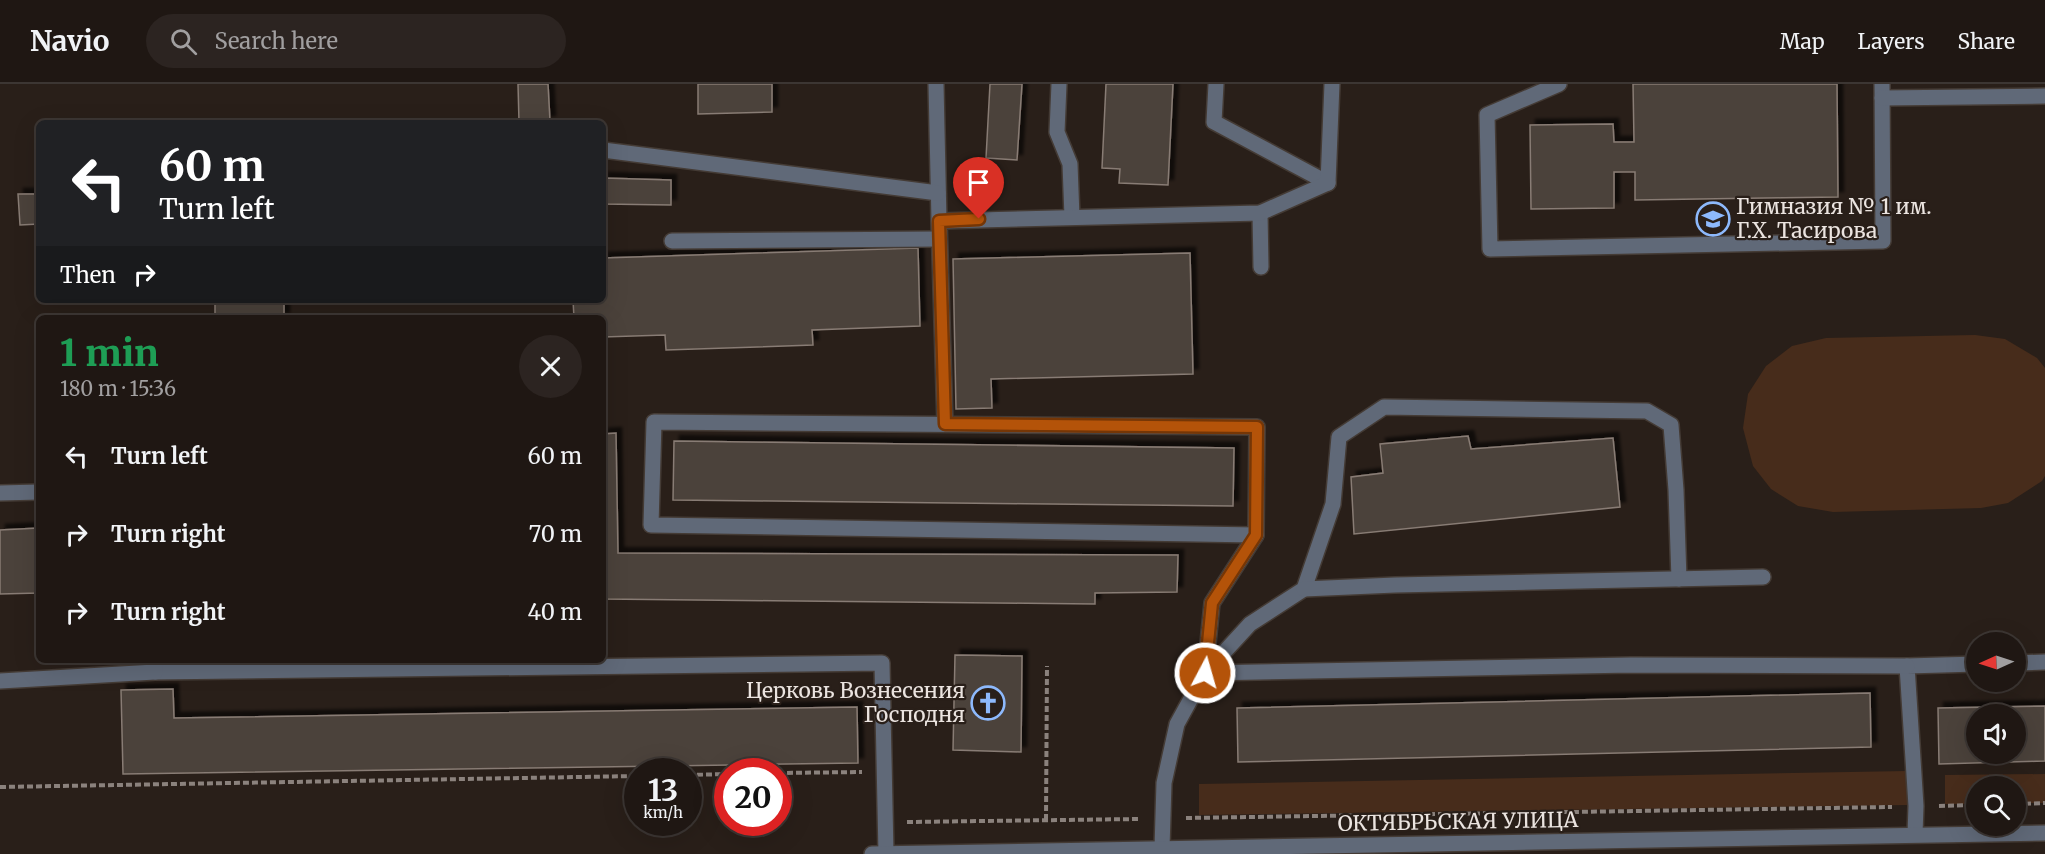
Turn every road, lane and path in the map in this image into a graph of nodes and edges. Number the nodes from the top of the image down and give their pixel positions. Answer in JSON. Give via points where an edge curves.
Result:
{"nodes":[{"id":1,"x":936,"y":84,"type":"edge"},
{"id":2,"x":1059,"y":84,"type":"edge"},
{"id":3,"x":1216,"y":84,"type":"edge"},
{"id":4,"x":1332,"y":84,"type":"edge"},
{"id":5,"x":1559,"y":84,"type":"edge"},
{"id":6,"x":1882,"y":91,"type":"edge"},
{"id":7,"x":2045,"y":96,"type":"edge"},
{"id":8,"x":606,"y":150,"type":"edge"},
{"id":9,"x":1328,"y":183,"type":"junction"},
{"id":10,"x":938,"y":193,"type":"junction"},
{"id":11,"x":1260,"y":213,"type":"junction"},
{"id":12,"x":1072,"y":217,"type":"junction"},
{"id":13,"x":939,"y":221,"type":"junction"},
{"id":14,"x":939,"y":239,"type":"junction"},
{"id":15,"x":672,"y":241,"type":"dead end"},
{"id":16,"x":1261,"y":267,"type":"dead end"},
{"id":17,"x":945,"y":424,"type":"junction"},
{"id":18,"x":36,"y":492,"type":"edge"},
{"id":19,"x":0,"y":493,"type":"edge"},
{"id":20,"x":1256,"y":535,"type":"junction"},
{"id":21,"x":1763,"y":577,"type":"dead end"},
{"id":22,"x":1679,"y":579,"type":"junction"},
{"id":23,"x":1304,"y":589,"type":"junction"},
{"id":24,"x":2045,"y":662,"type":"edge"},
{"id":25,"x":2026,"y":663,"type":"edge"},
{"id":26,"x":495,"y":664,"type":"edge"},
{"id":27,"x":1966,"y":664,"type":"edge"},
{"id":28,"x":155,"y":666,"type":"edge"},
{"id":29,"x":1047,"y":666,"type":"dead end"},
{"id":30,"x":1908,"y":666,"type":"junction"},
{"id":31,"x":1205,"y":673,"type":"junction"},
{"id":32,"x":0,"y":681,"type":"edge"},
{"id":33,"x":883,"y":771,"type":"junction"},
{"id":34,"x":792,"y":773,"type":"edge"},
{"id":35,"x":624,"y":776,"type":"edge"},
{"id":36,"x":0,"y":787,"type":"edge"},
{"id":37,"x":2045,"y":803,"type":"edge"},
{"id":38,"x":2026,"y":804,"type":"edge"},
{"id":39,"x":1966,"y":805,"type":"edge"},
{"id":40,"x":1916,"y":806,"type":"junction"},
{"id":41,"x":1163,"y":819,"type":"junction"},
{"id":42,"x":1046,"y":820,"type":"junction"},
{"id":43,"x":906,"y":822,"type":"dead end"},
{"id":44,"x":2045,"y":833,"type":"edge"},
{"id":45,"x":1915,"y":834,"type":"junction"},
{"id":46,"x":1162,"y":848,"type":"junction"},
{"id":47,"x":1358,"y":849,"type":"edge"},
{"id":48,"x":872,"y":854,"type":"edge"},
{"id":49,"x":886,"y":854,"type":"edge"}],
"edges":[{"from":1,"to":10,"type":"street"},
{"from":2,"to":12,"type":"street","via":[[1057,132],[1070,164]]},
{"from":3,"to":9,"type":"street","via":[[1214,122]]},
{"from":4,"to":9,"type":"street"},
{"from":5,"to":6,"type":"street","via":[[1486,115],[1490,249],[1883,241]]},
{"from":6,"to":7,"type":"street"},
{"from":8,"to":10,"type":"street"},
{"from":9,"to":11,"type":"street"},
{"from":10,"to":13,"type":"street"},
{"from":11,"to":12,"type":"street"},
{"from":11,"to":16,"type":"street"},
{"from":12,"to":13,"type":"street"},
{"from":13,"to":14,"type":"street"},
{"from":14,"to":15,"type":"street"},
{"from":14,"to":17,"type":"street"},
{"from":17,"to":20,"type":"street","via":[[1257,427]]},
{"from":17,"to":20,"type":"street","via":[[654,422],[651,525]]},
{"from":18,"to":19,"type":"street"},
{"from":20,"to":31,"type":"street","via":[[1212,603]]},
{"from":21,"to":22,"type":"street"},
{"from":22,"to":23,"type":"street"},
{"from":22,"to":23,"type":"street","via":[[1671,425],[1647,411],[1384,407],[1339,437],[1333,504]]},
{"from":23,"to":31,"type":"street","via":[[1250,624]]},
{"from":24,"to":25,"type":"street"},
{"from":26,"to":28,"type":"street"},
{"from":26,"to":33,"type":"street","via":[[882,663]]},
{"from":27,"to":30,"type":"street"},
{"from":28,"to":32,"type":"street"},
{"from":29,"to":42,"type":"path"},
{"from":30,"to":31,"type":"street","via":[[1631,665]]},
{"from":30,"to":40,"type":"street"},
{"from":31,"to":41,"type":"street","via":[[1177,724],[1164,783]]},
{"from":33,"to":34,"type":"path"},
{"from":33,"to":49,"type":"street"},
{"from":35,"to":36,"type":"path"},
{"from":37,"to":38,"type":"path"},
{"from":39,"to":40,"type":"path"},
{"from":40,"to":41,"type":"path"},
{"from":40,"to":45,"type":"street"},
{"from":41,"to":42,"type":"path"},
{"from":41,"to":46,"type":"street"},
{"from":42,"to":43,"type":"path"},
{"from":44,"to":45,"type":"street","name":"ОКТЯБРЬСКАЯ УЛИЦА"},
{"from":45,"to":47,"type":"street","name":"ОКТЯБРЬСКАЯ УЛИЦА"},
{"from":46,"to":47,"type":"street","name":"ОКТЯБРЬСКАЯ УЛИЦА"},
{"from":46,"to":49,"type":"street","name":"ОКТЯБРЬСКАЯ УЛИЦА"},
{"from":48,"to":49,"type":"street","name":"ОКТЯБРЬСКАЯ УЛИЦА"}]}
